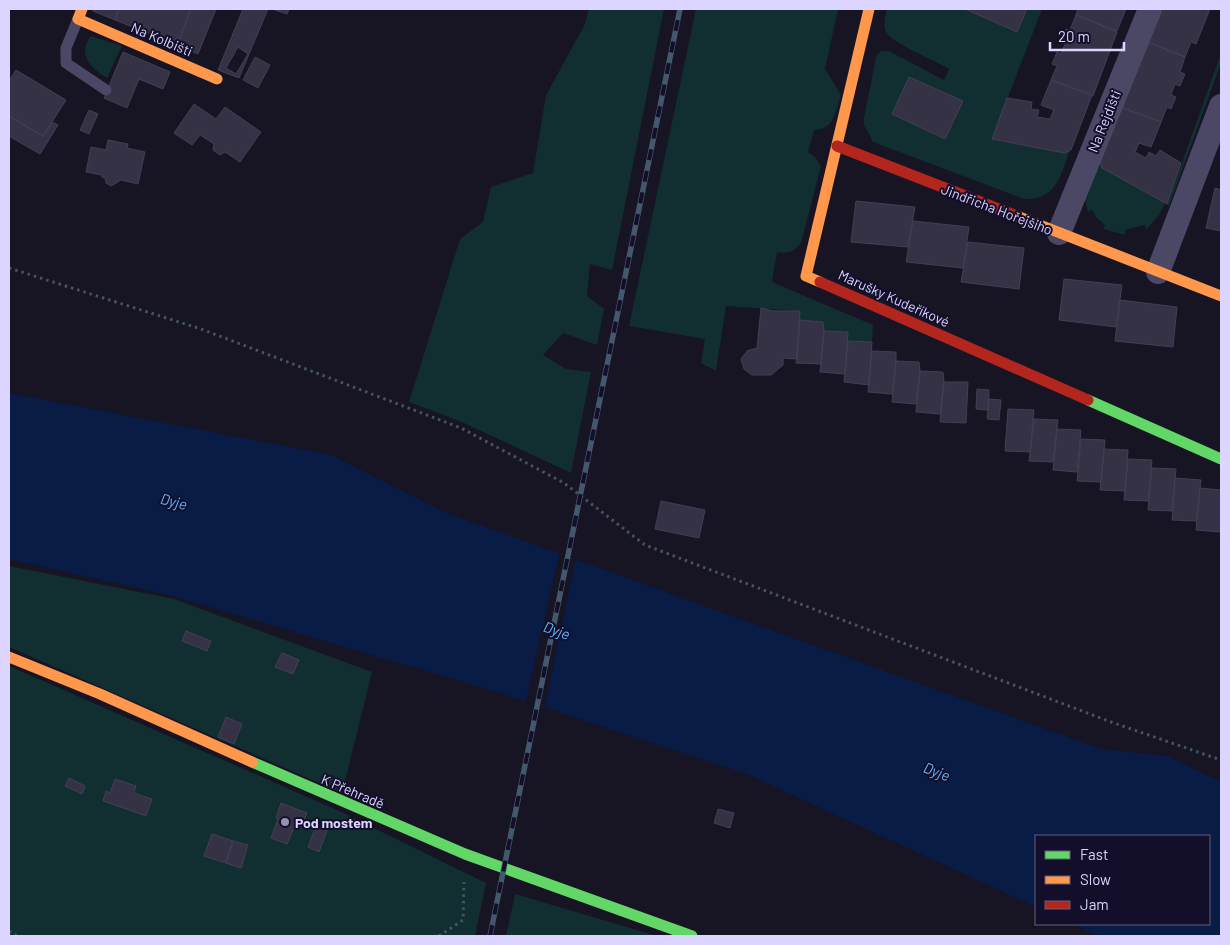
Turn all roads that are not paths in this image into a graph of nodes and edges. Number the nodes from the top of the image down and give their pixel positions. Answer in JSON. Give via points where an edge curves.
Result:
{"nodes":[{"id":1,"x":869,"y":9,"type":"edge"},
{"id":2,"x":1150,"y":9,"type":"edge"},
{"id":3,"x":80,"y":14,"type":"edge"},
{"id":4,"x":217,"y":79,"type":"dead end"},
{"id":5,"x":106,"y":90,"type":"dead end"},
{"id":6,"x":1221,"y":106,"type":"edge"},
{"id":7,"x":837,"y":146,"type":"junction"},
{"id":8,"x":1059,"y":233,"type":"junction"},
{"id":9,"x":1158,"y":272,"type":"junction"},
{"id":10,"x":1221,"y":296,"type":"edge"},
{"id":11,"x":1221,"y":459,"type":"edge"},
{"id":12,"x":9,"y":657,"type":"edge"},
{"id":13,"x":692,"y":936,"type":"edge"}],
"edges":[{"from":1,"to":7,"type":"street","name":"Marušky Kudeříkové"},
{"from":2,"to":8,"type":"street","name":"Na Rejdišti"},
{"from":3,"to":4,"type":"street","name":"Na Kolbišti"},
{"from":3,"to":5,"type":"lane","via":[[66,48],[66,63]]},
{"from":6,"to":9,"type":"street"},
{"from":7,"to":8,"type":"street","name":"Jindřicha Hořejšího"},
{"from":7,"to":11,"type":"street","name":"Marušky Kudeříkové","via":[[806,276]]},
{"from":8,"to":9,"type":"street","name":"Jindřicha Hořejšího"},
{"from":9,"to":10,"type":"street","name":"Jindřicha Hořejšího"},
{"from":12,"to":13,"type":"street","name":"K Přehradě","via":[[465,854]]}]}
